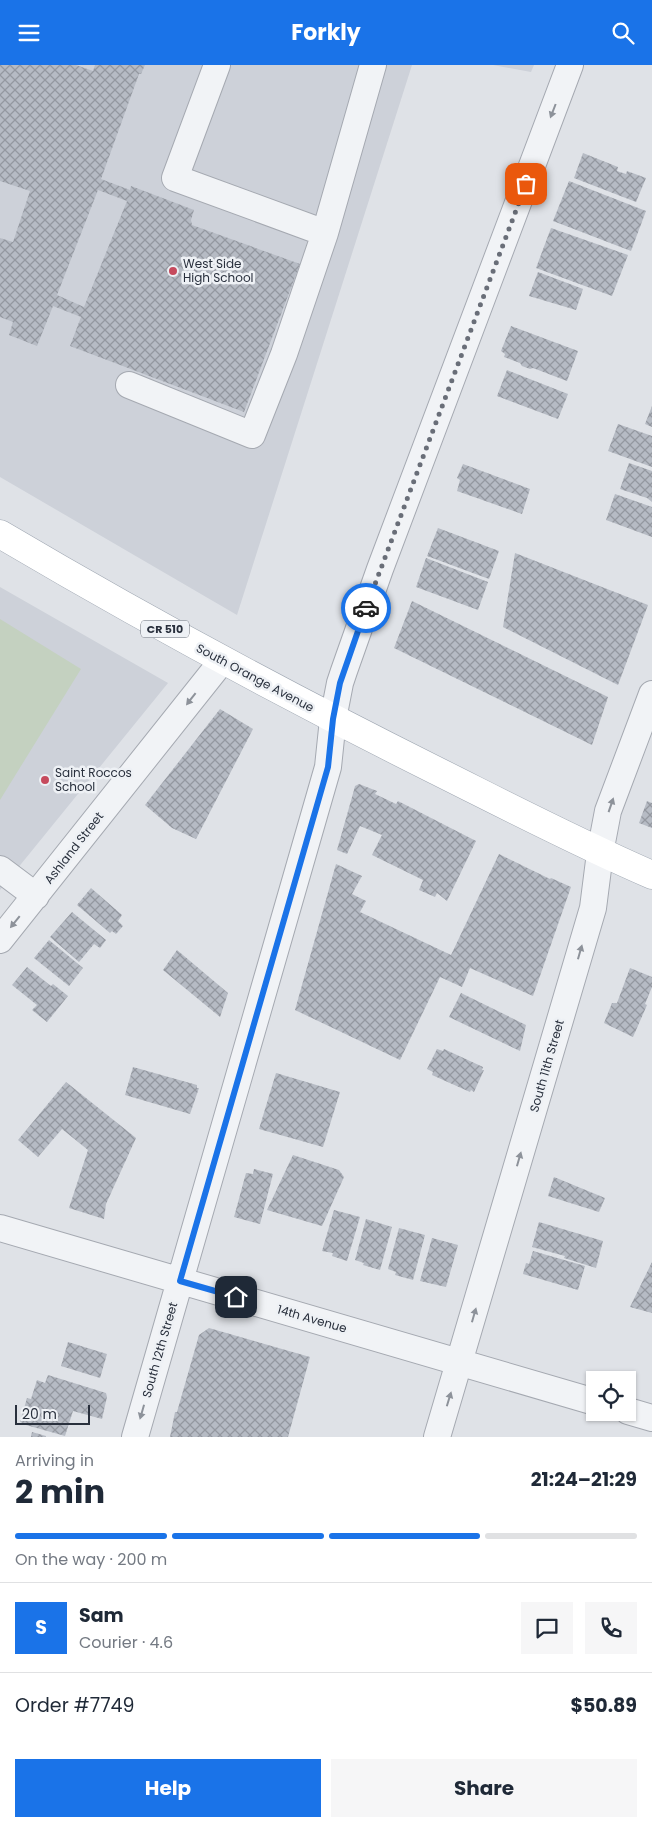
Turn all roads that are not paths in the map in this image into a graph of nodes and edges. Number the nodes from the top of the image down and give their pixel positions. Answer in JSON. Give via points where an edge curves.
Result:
{"nodes":[{"id":1,"x":217,"y":65,"type":"edge"},
{"id":2,"x":373,"y":65,"type":"edge"},
{"id":3,"x":562,"y":68,"type":"edge"},
{"id":4,"x":325,"y":233,"type":"junction"},
{"id":5,"x":129,"y":385,"type":"dead end"},
{"id":6,"x":0,"y":534,"type":"edge"},
{"id":7,"x":222,"y":661,"type":"junction"},
{"id":8,"x":652,"y":694,"type":"edge"},
{"id":9,"x":333,"y":719,"type":"junction"},
{"id":10,"x":600,"y":853,"type":"junction"},
{"id":11,"x":0,"y":869,"type":"edge"},
{"id":12,"x":652,"y":875,"type":"edge"},
{"id":13,"x":36,"y":896,"type":"junction"},
{"id":14,"x":0,"y":940,"type":"edge"},
{"id":15,"x":0,"y":1228,"type":"edge"},
{"id":16,"x":180,"y":1281,"type":"junction"},
{"id":17,"x":460,"y":1362,"type":"junction"},
{"id":18,"x":586,"y":1399,"type":"edge"},
{"id":19,"x":636,"y":1413,"type":"edge"},
{"id":20,"x":652,"y":1418,"type":"edge"},
{"id":21,"x":135,"y":1437,"type":"edge"},
{"id":22,"x":437,"y":1437,"type":"edge"}],
"edges":[{"from":1,"to":4,"type":"street","via":[[176,177]]},
{"from":2,"to":4,"type":"street"},
{"from":3,"to":9,"type":"street","name":"South 12th Street","one_way":true,"via":[[340,683]]},
{"from":4,"to":5,"type":"street","via":[[284,354],[252,435]]},
{"from":6,"to":7,"type":"main road","name":"South Orange Avenue","number":"CR 510"},
{"from":7,"to":9,"type":"main road","name":"South Orange Avenue","number":"CR 510"},
{"from":7,"to":13,"type":"street","name":"Ashland Street","one_way":true},
{"from":10,"to":8,"type":"street","name":"South 11th Street","one_way":true,"via":[[608,811]]},
{"from":9,"to":10,"type":"main road","name":"South Orange Avenue","number":"CR 510"},
{"from":9,"to":16,"type":"street","name":"South 12th Street","via":[[328,767]]},
{"from":10,"to":12,"type":"main road","name":"South Orange Avenue","number":"CR 510"},
{"from":17,"to":10,"type":"street","name":"South 11th Street","one_way":true,"via":[[593,908]]},
{"from":11,"to":13,"type":"street"},
{"from":13,"to":14,"type":"street","name":"Ashland Street","one_way":true},
{"from":15,"to":16,"type":"street","name":"14th Avenue"},
{"from":16,"to":17,"type":"street","name":"14th Avenue"},
{"from":16,"to":21,"type":"street","name":"South 12th Street","one_way":true},
{"from":17,"to":18,"type":"street","name":"14th Avenue"},
{"from":22,"to":17,"type":"street","name":"South 11th Street","one_way":true},
{"from":19,"to":20,"type":"street"}]}
